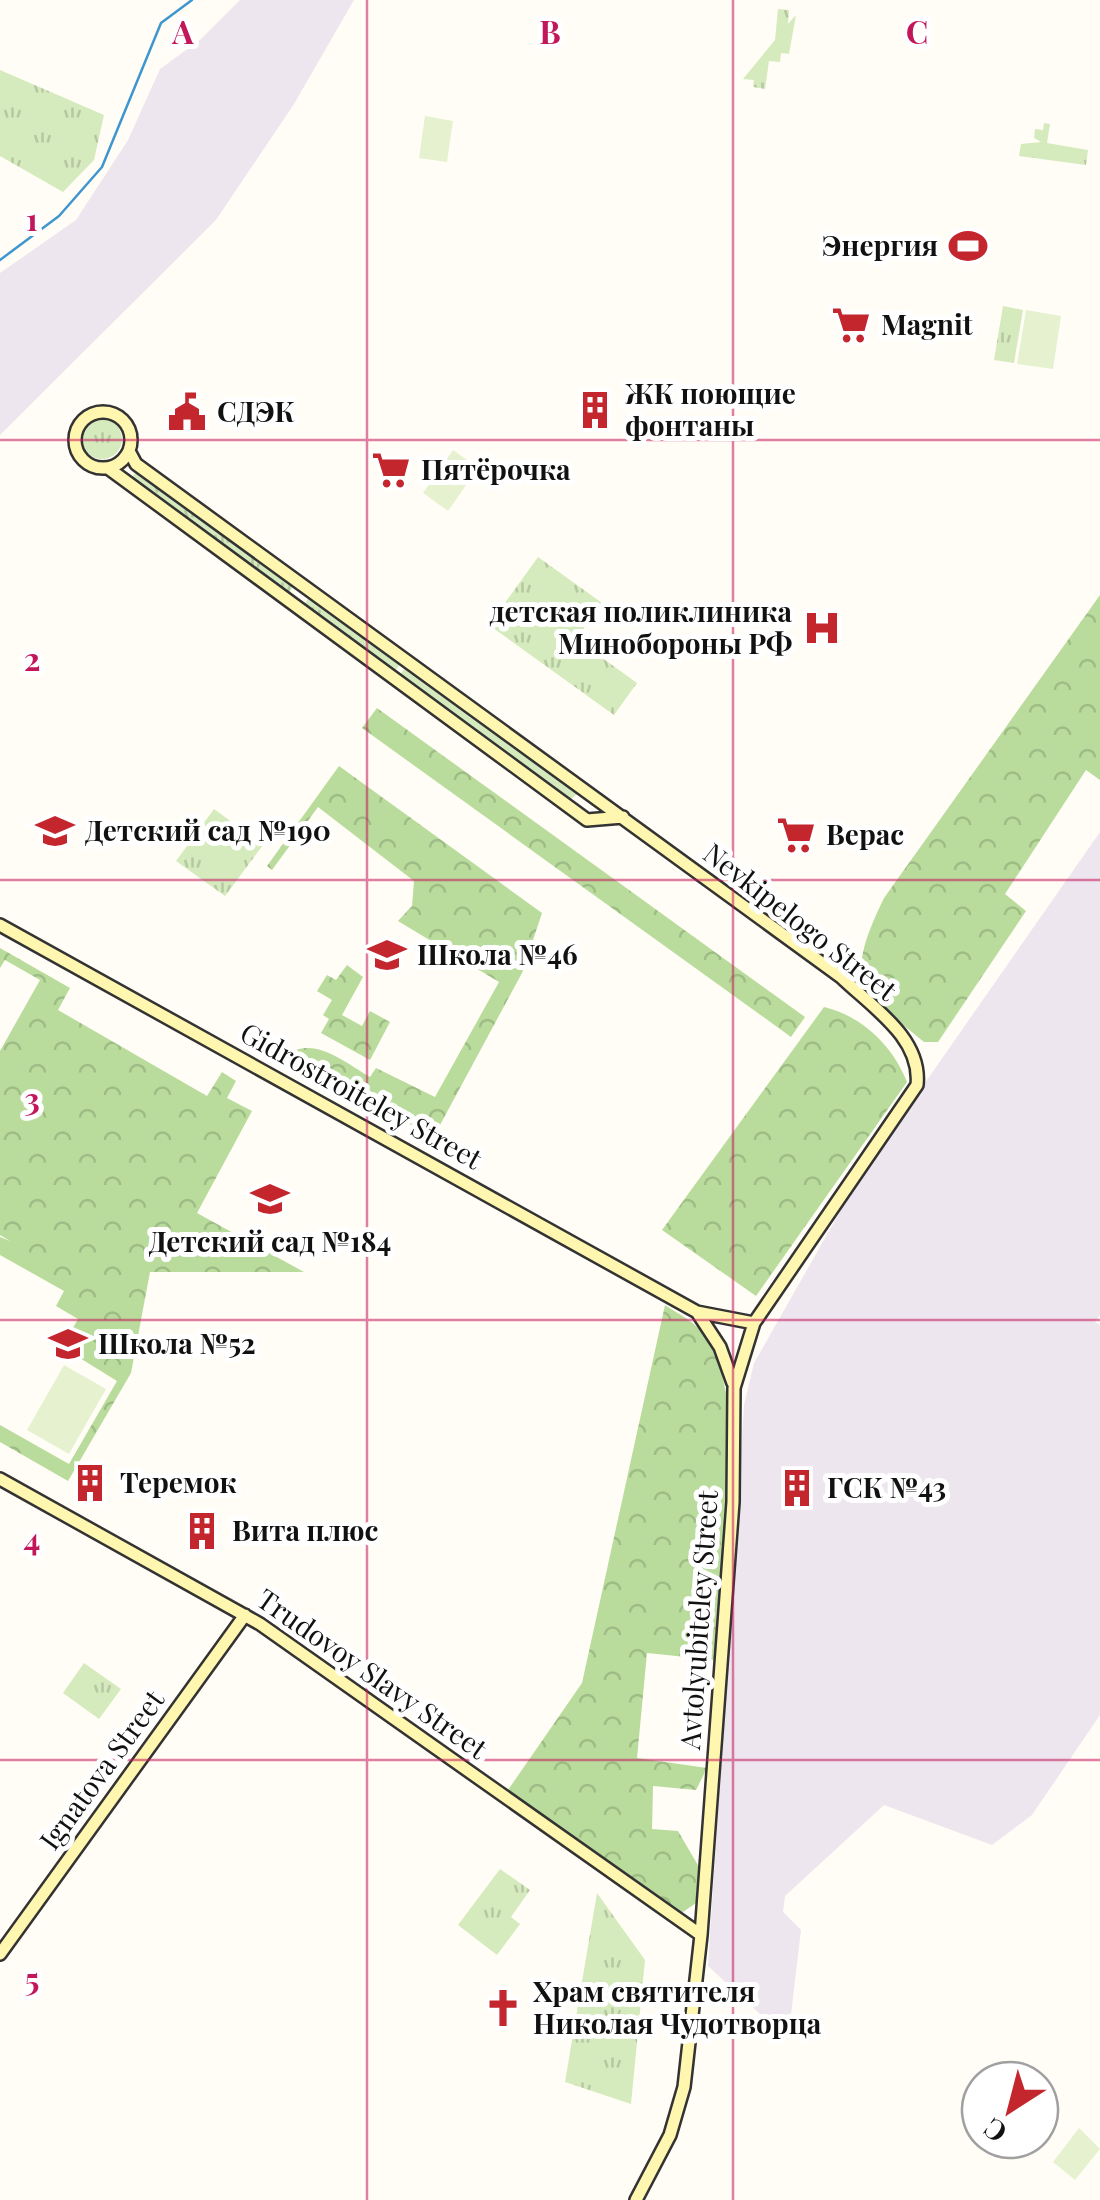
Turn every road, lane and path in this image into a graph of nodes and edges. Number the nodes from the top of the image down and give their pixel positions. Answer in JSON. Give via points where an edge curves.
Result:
{"nodes":[{"id":1,"x":129,"y":451,"type":"junction"},
{"id":2,"x":108,"y":468,"type":"junction"},
{"id":3,"x":300,"y":580,"type":"junction"},
{"id":4,"x":313,"y":590,"type":"junction"},
{"id":5,"x":286,"y":601,"type":"junction"},
{"id":6,"x":299,"y":610,"type":"junction"},
{"id":7,"x":579,"y":785,"type":"junction"},
{"id":8,"x":565,"y":804,"type":"junction"},
{"id":9,"x":623,"y":817,"type":"junction"},
{"id":10,"x":0,"y":925,"type":"edge"},
{"id":11,"x":917,"y":1085,"type":"joint"},
{"id":12,"x":697,"y":1312,"type":"junction"},
{"id":13,"x":754,"y":1323,"type":"junction"},
{"id":14,"x":734,"y":1388,"type":"junction"},
{"id":15,"x":0,"y":1479,"type":"edge"},
{"id":16,"x":245,"y":1615,"type":"junction"},
{"id":17,"x":701,"y":1934,"type":"junction"},
{"id":18,"x":0,"y":1954,"type":"edge"},
{"id":19,"x":636,"y":2200,"type":"edge"}],
"edges":[{"from":1,"to":2,"type":"street"},
{"from":1,"to":2,"type":"street","via":[[121,419],[105,412],[86,418],[76,434],[77,452],[90,465]]},
{"from":1,"to":3,"type":"street","name":"Nevkipelogo Street","via":[[136,464]]},
{"from":2,"to":5,"type":"street","name":"Nevkipelogo Street"},
{"from":3,"to":4,"type":"street","name":"Nevkipelogo Street"},
{"from":3,"to":5,"type":"street"},
{"from":4,"to":6,"type":"street","via":[[299,601]]},
{"from":4,"to":7,"type":"street","name":"Nevkipelogo Street"},
{"from":5,"to":6,"type":"street","name":"Nevkipelogo Street"},
{"from":6,"to":8,"type":"street","name":"Nevkipelogo Street"},
{"from":7,"to":8,"type":"street","via":[[576,801]]},
{"from":7,"to":9,"type":"street","name":"Nevkipelogo Street"},
{"from":8,"to":9,"type":"street","name":"Nevkipelogo Street","via":[[588,820]]},
{"from":9,"to":11,"type":"street","name":"Nevkipelogo Street","via":[[841,978],[916,1054]]},
{"from":10,"to":12,"type":"street","name":"Gidrostroiteley Street"},
{"from":11,"to":13,"type":"street","name":"Avtolyubiteley Street"},
{"from":12,"to":13,"type":"street","name":"Gidrostroiteley Street"},
{"from":12,"to":14,"type":"street","name":"Gidrostroiteley Street","via":[[720,1347]]},
{"from":13,"to":14,"type":"street","name":"Avtolyubiteley Street"},
{"from":14,"to":17,"type":"street","name":"Avtolyubiteley Street","via":[[733,1502]]},
{"from":15,"to":16,"type":"street","name":"Trudovoy Slavy Street"},
{"from":16,"to":17,"type":"street","name":"Trudovoy Slavy Street"},
{"from":16,"to":18,"type":"street","name":"Ignatova Street"},
{"from":17,"to":19,"type":"street","name":"Avtolyubiteley Street","via":[[684,2087],[670,2135]]}]}
